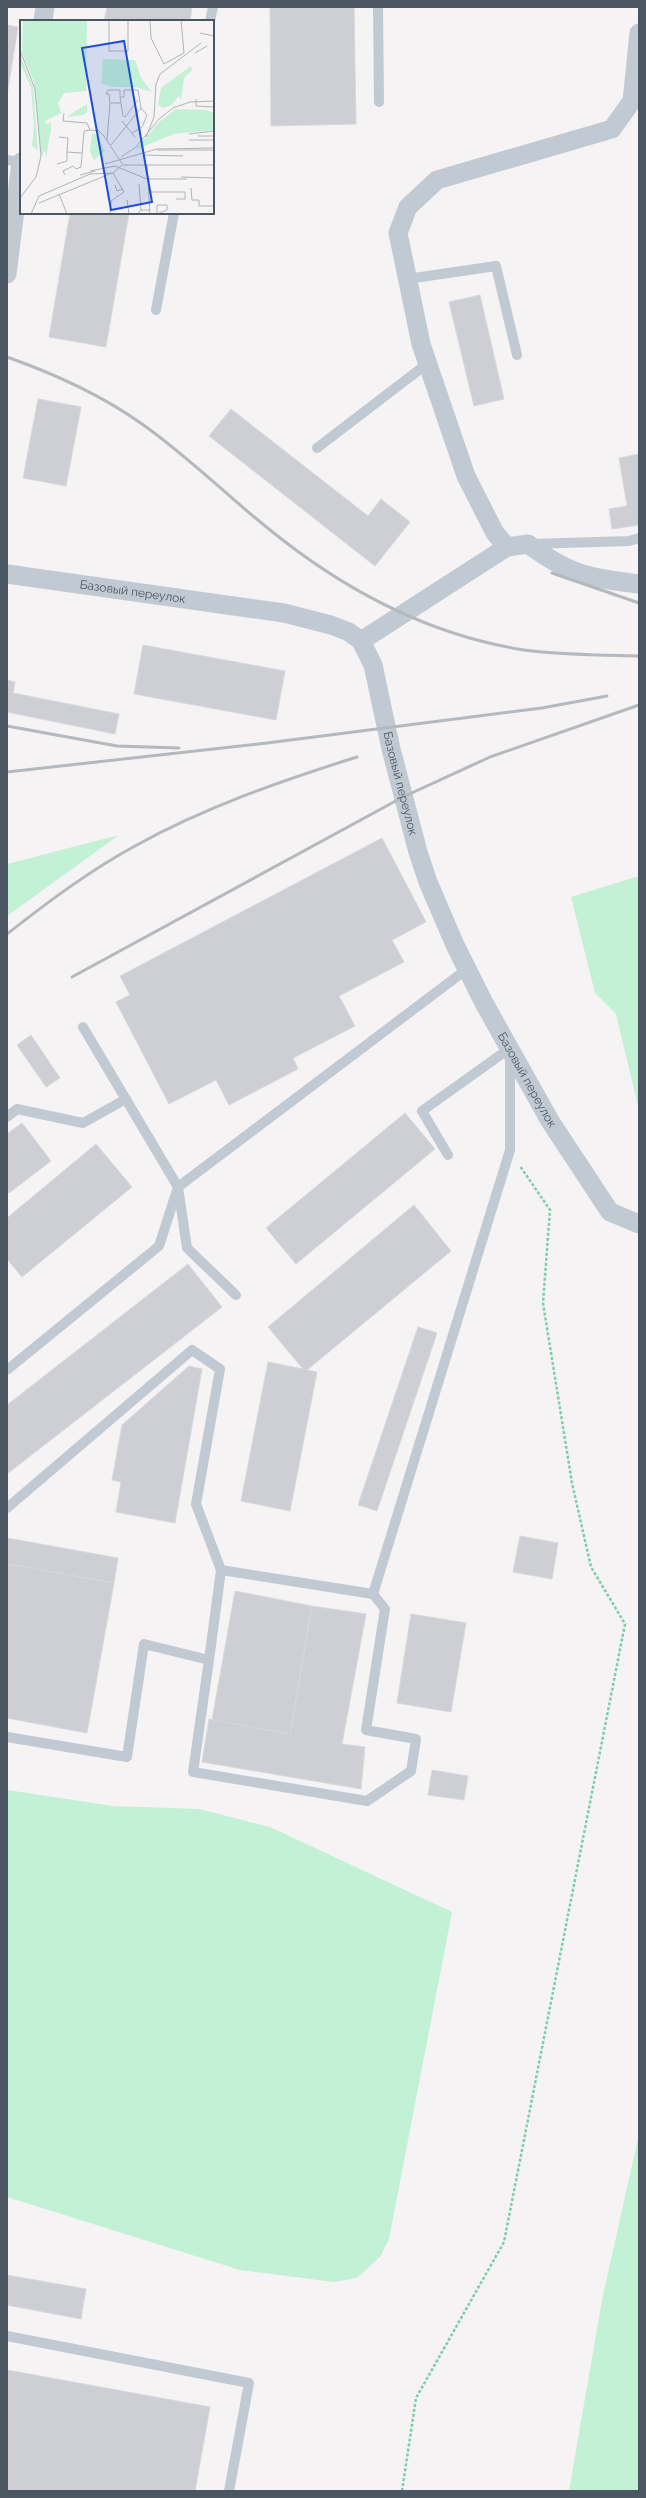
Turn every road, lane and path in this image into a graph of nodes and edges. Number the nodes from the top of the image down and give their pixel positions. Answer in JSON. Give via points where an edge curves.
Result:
{"nodes":[{"id":1,"x":45,"y":7,"type":"edge"},
{"id":2,"x":213,"y":7,"type":"edge"},
{"id":3,"x":378,"y":7,"type":"edge"},
{"id":4,"x":43,"y":20,"type":"edge"},
{"id":5,"x":210,"y":20,"type":"edge"},
{"id":6,"x":639,"y":33,"type":"edge"},
{"id":7,"x":379,"y":102,"type":"dead end"},
{"id":8,"x":7,"y":160,"type":"edge"},
{"id":9,"x":20,"y":162,"type":"edge"},
{"id":10,"x":20,"y":170,"type":"edge"},
{"id":11,"x":174,"y":214,"type":"edge"},
{"id":12,"x":7,"y":274,"type":"edge"},
{"id":13,"x":407,"y":279,"type":"junction"},
{"id":14,"x":156,"y":310,"type":"dead end"},
{"id":15,"x":517,"y":356,"type":"dead end"},
{"id":16,"x":428,"y":363,"type":"junction"},
{"id":17,"x":317,"y":448,"type":"dead end"},
{"id":18,"x":639,"y":538,"type":"edge"},
{"id":19,"x":528,"y":544,"type":"junction"},
{"id":20,"x":507,"y":547,"type":"junction"},
{"id":21,"x":7,"y":574,"type":"edge"},
{"id":22,"x":639,"y":584,"type":"edge"},
{"id":23,"x":361,"y":642,"type":"junction"},
{"id":24,"x":467,"y":969,"type":"junction"},
{"id":25,"x":83,"y":1027,"type":"dead end"},
{"id":26,"x":510,"y":1048,"type":"junction"},
{"id":27,"x":126,"y":1099,"type":"junction"},
{"id":28,"x":7,"y":1117,"type":"edge"},
{"id":29,"x":510,"y":1150,"type":"junction"},
{"id":30,"x":448,"y":1155,"type":"dead end"},
{"id":31,"x":178,"y":1187,"type":"junction"},
{"id":32,"x":639,"y":1224,"type":"edge"},
{"id":33,"x":236,"y":1295,"type":"dead end"},
{"id":34,"x":7,"y":1370,"type":"edge"},
{"id":35,"x":7,"y":1508,"type":"edge"},
{"id":36,"x":221,"y":1570,"type":"junction"},
{"id":37,"x":373,"y":1594,"type":"junction"},
{"id":38,"x":209,"y":1660,"type":"junction"},
{"id":39,"x":7,"y":1738,"type":"edge"},
{"id":40,"x":7,"y":2336,"type":"edge"},
{"id":41,"x":229,"y":2491,"type":"edge"},
{"id":42,"x":402,"y":2491,"type":"edge"}],
"edges":[{"from":1,"to":4,"type":"street"},
{"from":2,"to":5,"type":"lane"},
{"from":3,"to":7,"type":"lane"},
{"from":6,"to":13,"type":"street","via":[[632,101],[612,129],[437,180],[408,207],[398,233]]},
{"from":8,"to":9,"type":"lane"},
{"from":10,"to":12,"type":"street"},
{"from":11,"to":14,"type":"lane"},
{"from":13,"to":15,"type":"lane","via":[[496,266]]},
{"from":13,"to":16,"type":"street","via":[[421,344]]},
{"from":16,"to":17,"type":"lane"},
{"from":16,"to":20,"type":"street","via":[[466,476],[495,533]]},
{"from":18,"to":19,"type":"lane","via":[[629,541]]},
{"from":19,"to":20,"type":"street"},
{"from":19,"to":22,"type":"street","via":[[554,563],[575,573]]},
{"from":20,"to":23,"type":"street"},
{"from":21,"to":23,"type":"street","name":"Базовый переулок","via":[[284,613],[331,625],[349,632]]},
{"from":23,"to":24,"type":"street","name":"Базовый переулок","via":[[373,665],[391,749],[418,852],[436,902]]},
{"from":24,"to":26,"type":"street","name":"Базовый переулок"},
{"from":24,"to":31,"type":"lane"},
{"from":25,"to":27,"type":"lane"},
{"from":26,"to":29,"type":"lane"},
{"from":26,"to":30,"type":"lane","via":[[422,1111]]},
{"from":26,"to":32,"type":"street","name":"Базовый переулок","via":[[550,1121],[610,1212]]},
{"from":27,"to":28,"type":"lane","via":[[82,1123],[17,1109]]},
{"from":27,"to":31,"type":"lane"},
{"from":29,"to":37,"type":"lane"},
{"from":29,"to":42,"type":"path","via":[[550,1210],[543,1303],[572,1483],[591,1567],[624,1624],[504,2242],[416,2398]]},
{"from":31,"to":33,"type":"lane","via":[[187,1248]]},
{"from":31,"to":34,"type":"lane","via":[[159,1246]]},
{"from":35,"to":36,"type":"lane","via":[[192,1350],[220,1369],[196,1504]]},
{"from":36,"to":37,"type":"lane"},
{"from":36,"to":38,"type":"lane"},
{"from":37,"to":38,"type":"lane","via":[[386,1609],[366,1730],[416,1739],[411,1771],[367,1801],[193,1772]]},
{"from":38,"to":39,"type":"lane","via":[[144,1644],[127,1757]]},
{"from":40,"to":41,"type":"lane","via":[[249,2383]]}]}
